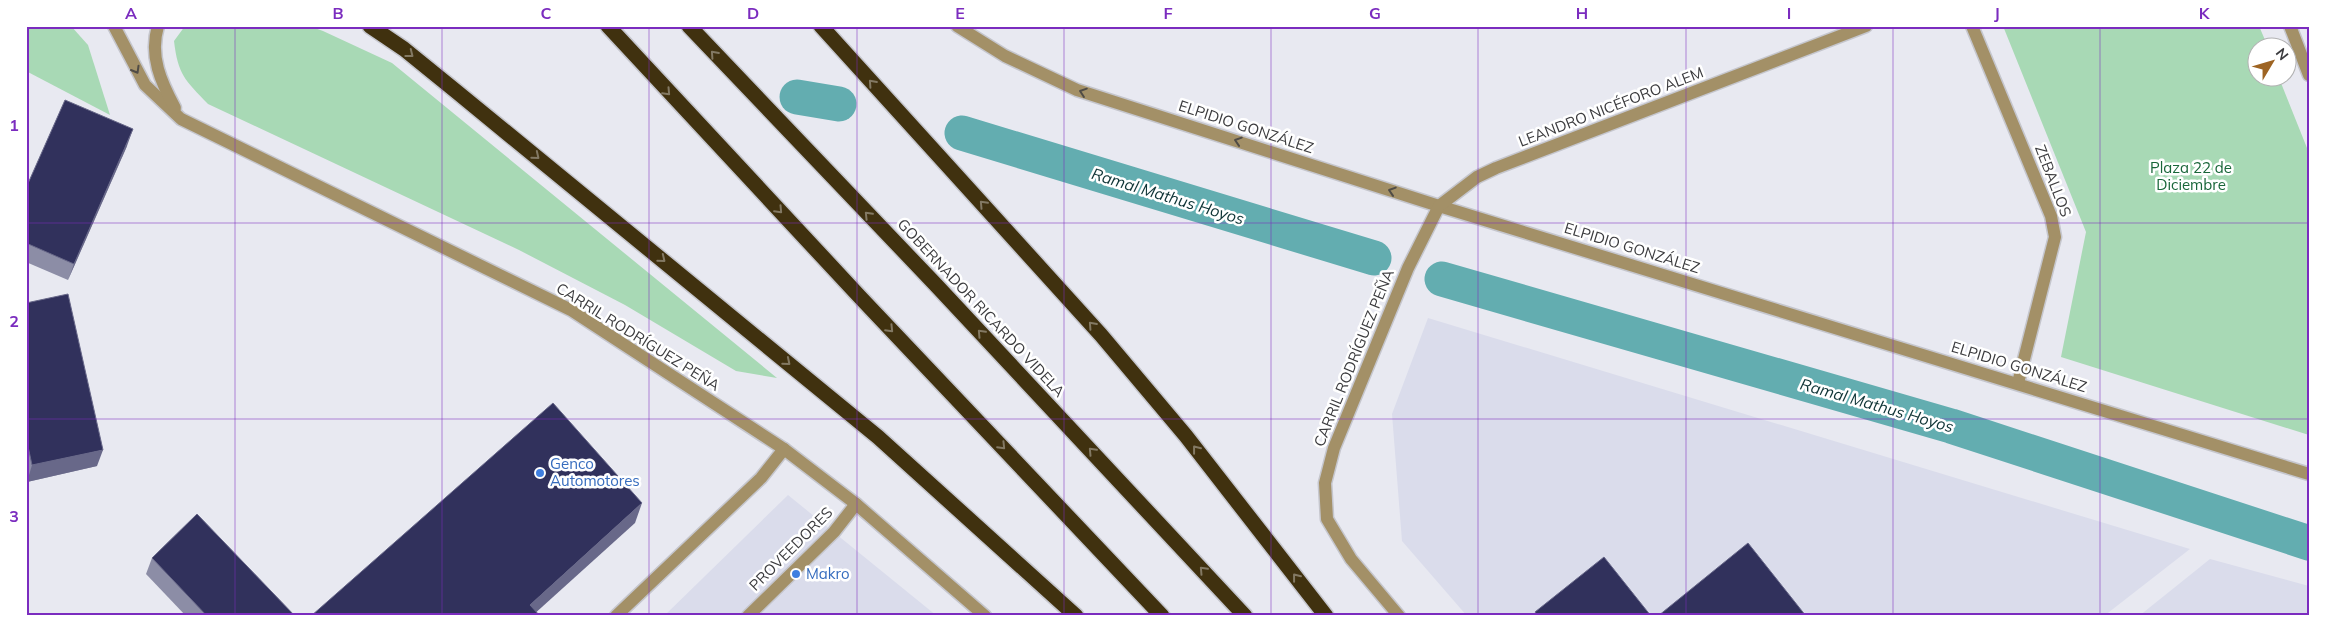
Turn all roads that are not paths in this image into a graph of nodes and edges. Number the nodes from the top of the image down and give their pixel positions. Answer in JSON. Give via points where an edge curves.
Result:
{"nodes":[{"id":1,"x":114,"y":26,"type":"edge"},
{"id":2,"x":158,"y":26,"type":"edge"},
{"id":3,"x":370,"y":26,"type":"edge"},
{"id":4,"x":608,"y":26,"type":"edge"},
{"id":5,"x":689,"y":26,"type":"edge"},
{"id":6,"x":822,"y":26,"type":"edge"},
{"id":7,"x":956,"y":26,"type":"edge"},
{"id":8,"x":1866,"y":26,"type":"edge"},
{"id":9,"x":1972,"y":26,"type":"edge"},
{"id":10,"x":2290,"y":26,"type":"edge"},
{"id":11,"x":2309,"y":75,"type":"edge"},
{"id":12,"x":181,"y":119,"type":"junction"},
{"id":13,"x":1439,"y":206,"type":"junction"},
{"id":14,"x":1408,"y":268,"type":"joint"},
{"id":15,"x":2018,"y":383,"type":"junction"},
{"id":16,"x":784,"y":449,"type":"junction"},
{"id":17,"x":2309,"y":474,"type":"edge"},
{"id":18,"x":856,"y":504,"type":"junction"},
{"id":19,"x":1241,"y":611,"type":"edge"},
{"id":20,"x":616,"y":616,"type":"edge"},
{"id":21,"x":748,"y":616,"type":"edge"},
{"id":22,"x":986,"y":616,"type":"edge"},
{"id":23,"x":1076,"y":616,"type":"edge"},
{"id":24,"x":1162,"y":616,"type":"edge"},
{"id":25,"x":1326,"y":616,"type":"edge"},
{"id":26,"x":1399,"y":616,"type":"edge"}],
"edges":[{"from":1,"to":12,"type":"street","name":"CARRIL RODRÍGUEZ PEÑA","one_way":true,"via":[[144,85]]},
{"from":2,"to":12,"type":"street","via":[[154,42],[158,71]]},
{"from":3,"to":23,"type":"highway","one_way":true,"via":[[412,56],[878,437]]},
{"from":4,"to":24,"type":"highway","one_way":true,"via":[[858,296]]},
{"from":19,"to":5,"type":"highway","name":"GOBERNADOR RICARDO VIDELA","one_way":true},
{"from":25,"to":6,"type":"highway","one_way":true,"via":[[1186,436],[1101,335]]},
{"from":13,"to":7,"type":"street","name":"ELPIDIO GONZÁLEZ","one_way":true,"via":[[1077,90],[1005,56]]},
{"from":8,"to":13,"type":"street","name":"LEANDRO NICÉFORO ALEM","via":[[1496,168],[1464,185]]},
{"from":9,"to":15,"type":"street","name":"ZEBALLOS","via":[[2052,216],[2055,237]]},
{"from":10,"to":11,"type":"street"},
{"from":12,"to":16,"type":"street","name":"CARRIL RODRÍGUEZ PEÑA","via":[[571,310]]},
{"from":13,"to":14,"type":"street","name":"LEANDRO NICÉFORO ALEM"},
{"from":13,"to":15,"type":"street","name":"ELPIDIO GONZÁLEZ"},
{"from":14,"to":26,"type":"street","name":"CARRIL RODRÍGUEZ PEÑA","via":[[1334,448],[1325,484],[1327,519],[1351,559]]},
{"from":15,"to":17,"type":"street","name":"ELPIDIO GONZÁLEZ"},
{"from":16,"to":18,"type":"street","name":"CARRIL RODRÍGUEZ PEÑA"},
{"from":16,"to":20,"type":"street","via":[[761,478]]},
{"from":18,"to":21,"type":"street","name":"PROVEEDORES","via":[[834,532]]},
{"from":18,"to":22,"type":"street","name":"CARRIL RODRÍGUEZ PEÑA"}]}
